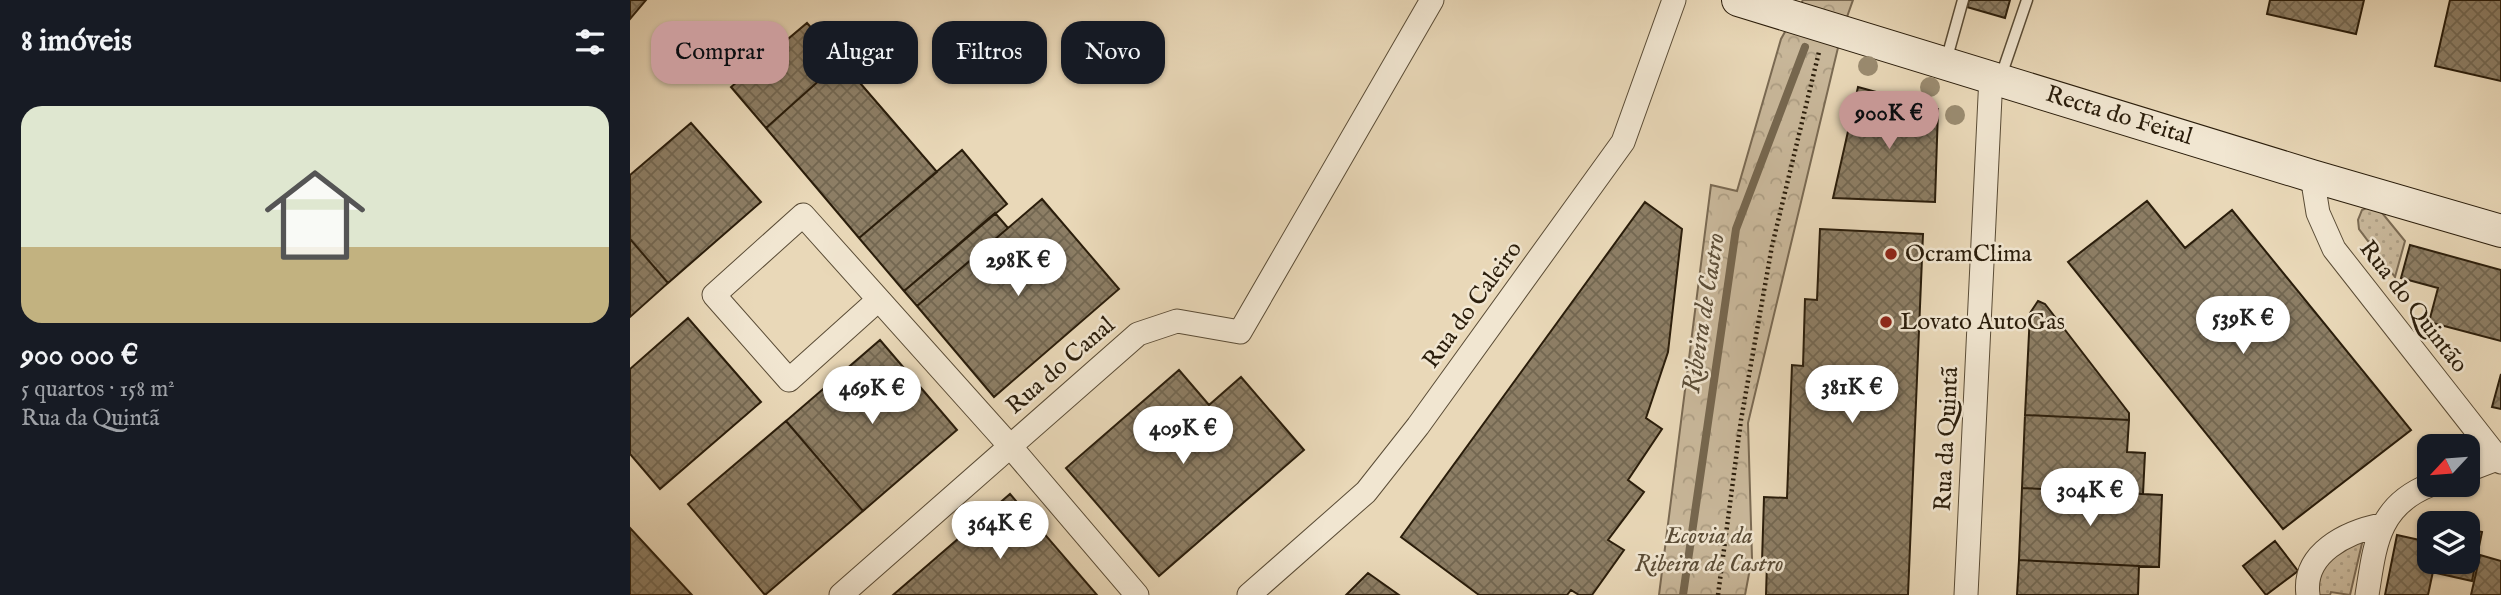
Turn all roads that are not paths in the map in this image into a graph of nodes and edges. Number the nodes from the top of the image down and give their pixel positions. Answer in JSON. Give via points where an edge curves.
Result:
{"nodes":[{"id":1,"x":1432,"y":0,"type":"edge"},
{"id":2,"x":1674,"y":0,"type":"edge"},
{"id":3,"x":1738,"y":0,"type":"edge"},
{"id":4,"x":1963,"y":0,"type":"edge"},
{"id":5,"x":2027,"y":0,"type":"edge"},
{"id":6,"x":1946,"y":62,"type":"junction"},
{"id":7,"x":1996,"y":78,"type":"junction"},
{"id":8,"x":2312,"y":176,"type":"junction"},
{"id":9,"x":2501,"y":231,"type":"edge"},
{"id":10,"x":877,"y":301,"type":"junction"},
{"id":11,"x":1010,"y":446,"type":"junction"},
{"id":12,"x":2499,"y":461,"type":"edge"},
{"id":13,"x":2480,"y":467,"type":"edge"},
{"id":14,"x":2417,"y":493,"type":"edge"},
{"id":15,"x":2381,"y":525,"type":"junction"},
{"id":16,"x":841,"y":595,"type":"edge"},
{"id":17,"x":1137,"y":595,"type":"edge"},
{"id":18,"x":1249,"y":595,"type":"edge"},
{"id":19,"x":1966,"y":595,"type":"edge"},
{"id":20,"x":2308,"y":595,"type":"edge"},
{"id":21,"x":2367,"y":595,"type":"edge"}],
"edges":[{"from":1,"to":11,"type":"street","name":"Rua do Canal","via":[[1240,332],[1177,321],[1138,334]]},
{"from":2,"to":18,"type":"street","name":"Rua do Caleiro","via":[[1616,153],[1367,492]]},
{"from":3,"to":6,"type":"street","name":"Recta do Feital"},
{"from":4,"to":6,"type":"lane"},
{"from":5,"to":7,"type":"lane"},
{"from":6,"to":7,"type":"street","name":"Recta do Feital"},
{"from":7,"to":8,"type":"street","name":"Recta do Feital"},
{"from":7,"to":19,"type":"street","name":"Rua da Quintã"},
{"from":8,"to":9,"type":"street","name":"Recta do Feital"},
{"from":8,"to":12,"type":"street","name":"Rua do Quintão","via":[[2318,213],[2334,249]]},
{"from":10,"to":10,"type":"street","via":[[803,215],[714,295],[789,380]]},
{"from":10,"to":11,"type":"street"},
{"from":11,"to":16,"type":"street","name":"Rua do Canal"},
{"from":11,"to":17,"type":"street"},
{"from":12,"to":13,"type":"street","name":"Rua do Quintão"},
{"from":14,"to":15,"type":"street","via":[[2393,509]]},
{"from":15,"to":20,"type":"street","via":[[2354,531],[2321,552],[2306,583]]},
{"from":15,"to":21,"type":"street"}]}
